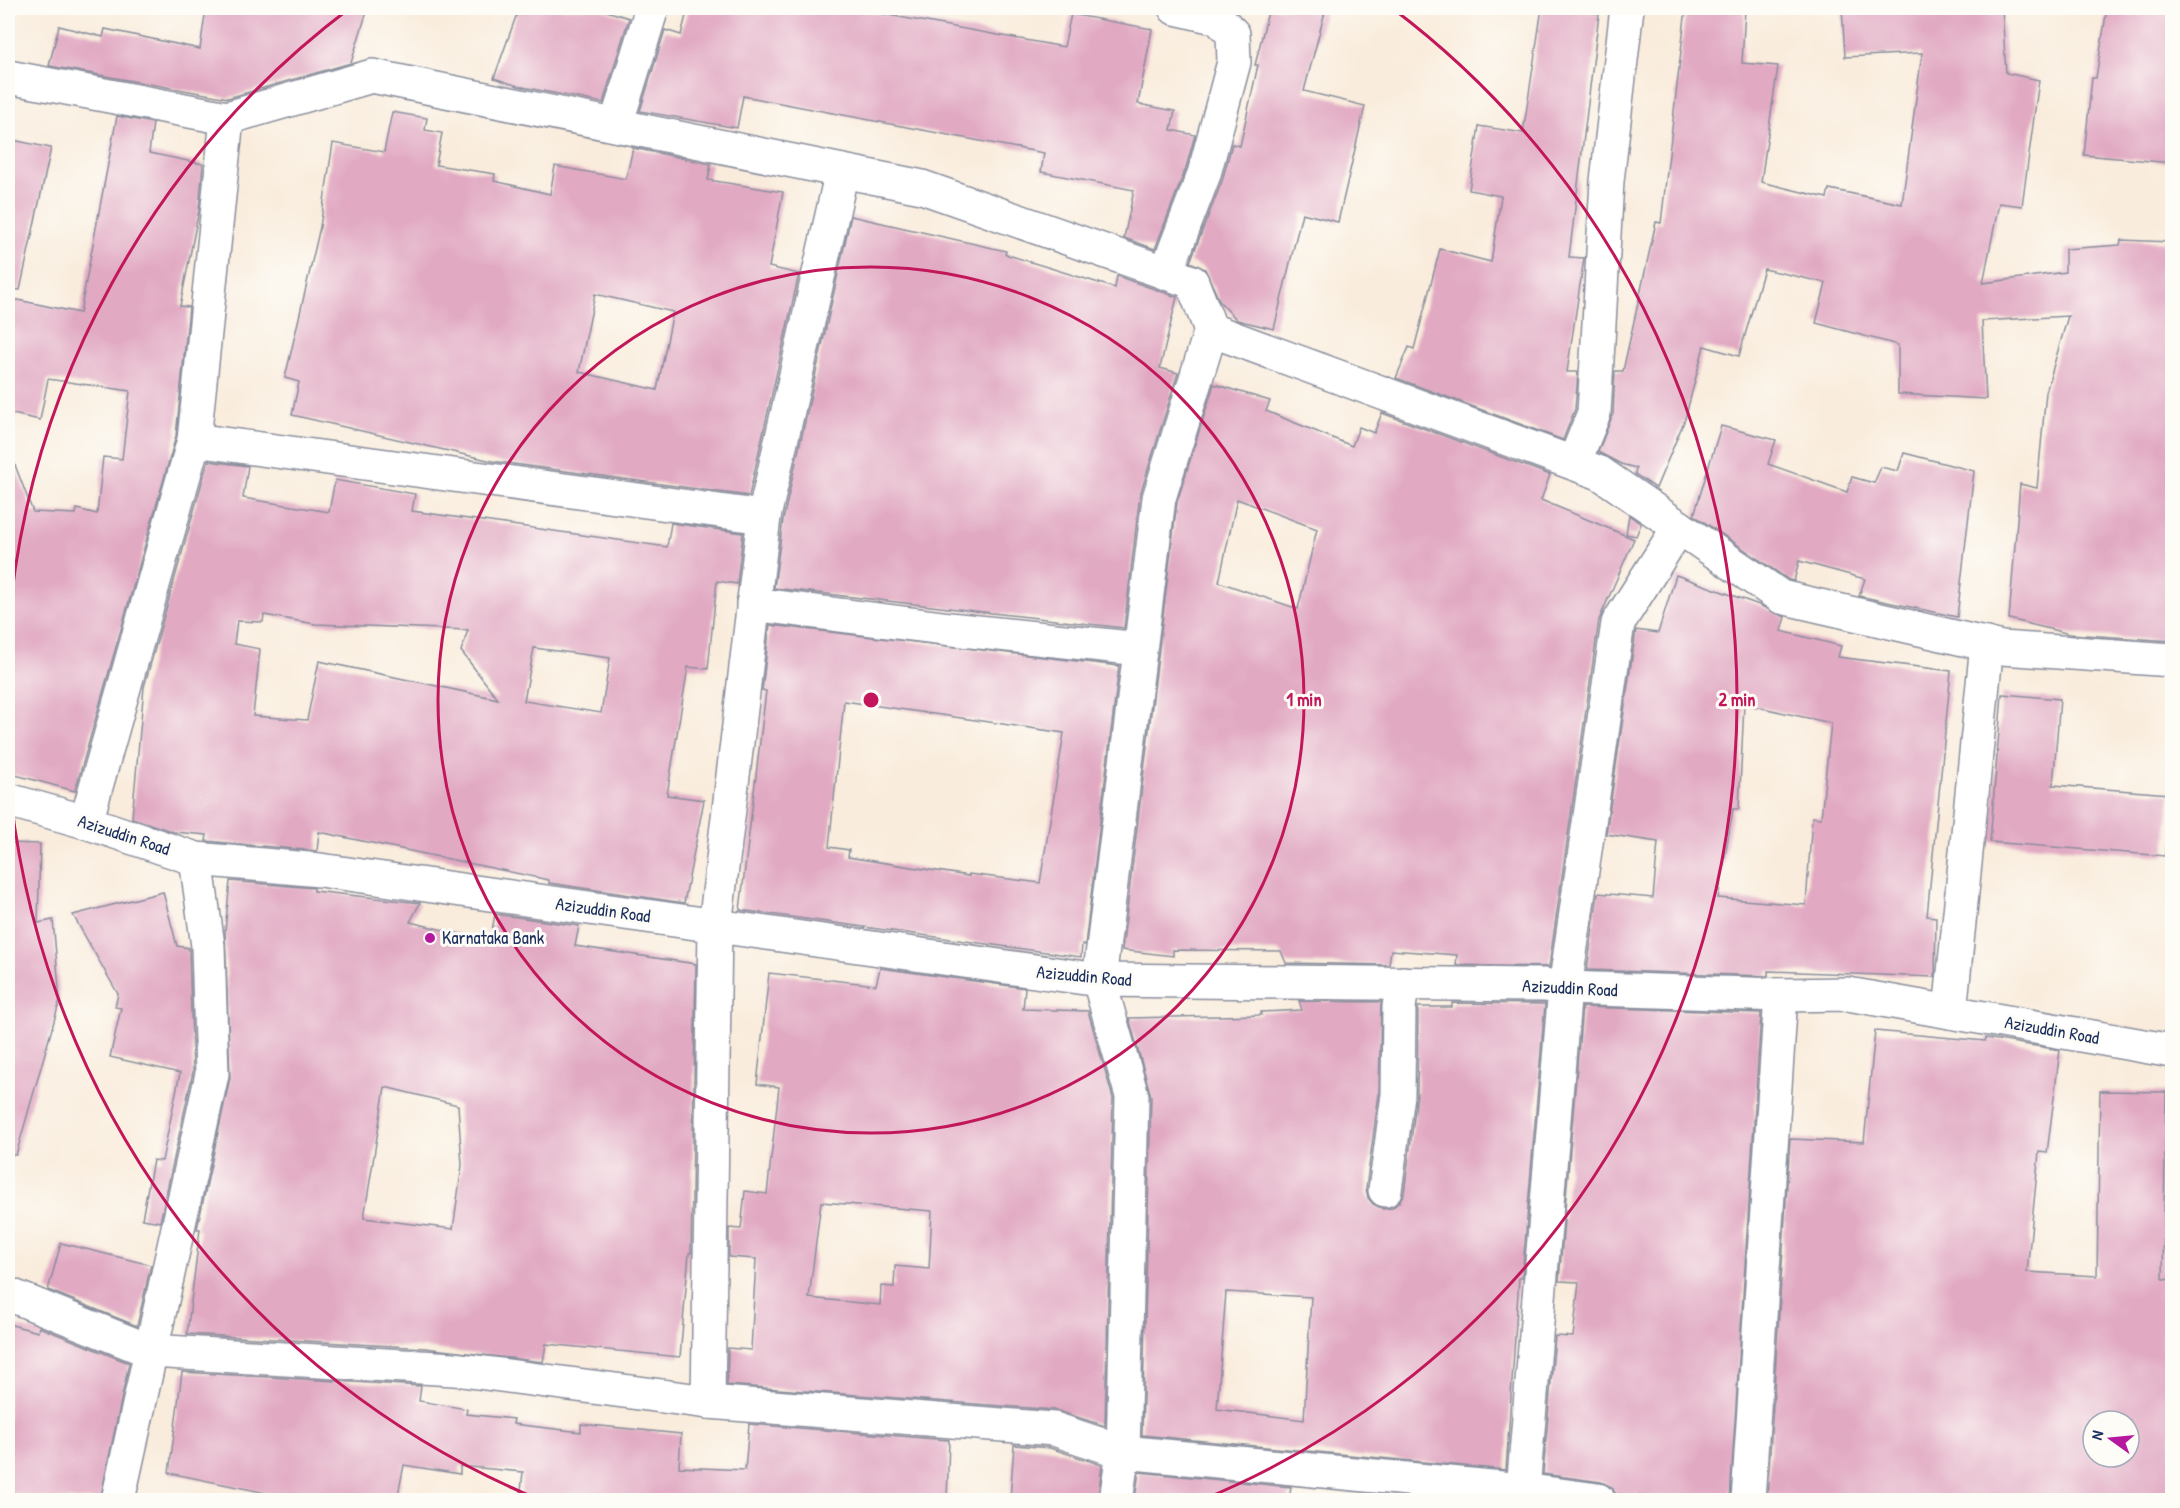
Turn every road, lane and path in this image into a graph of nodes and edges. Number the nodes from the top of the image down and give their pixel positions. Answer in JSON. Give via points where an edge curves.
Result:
{"nodes":[{"id":1,"x":652,"y":8,"type":"edge"},
{"id":2,"x":1175,"y":8,"type":"edge"},
{"id":3,"x":1627,"y":8,"type":"edge"},
{"id":4,"x":8,"y":77,"type":"edge"},
{"id":5,"x":227,"y":118,"type":"junction"},
{"id":6,"x":616,"y":125,"type":"junction"},
{"id":7,"x":842,"y":171,"type":"junction"},
{"id":8,"x":1166,"y":273,"type":"junction"},
{"id":9,"x":1211,"y":330,"type":"junction"},
{"id":10,"x":194,"y":440,"type":"junction"},
{"id":11,"x":1574,"y":463,"type":"junction"},
{"id":12,"x":764,"y":517,"type":"junction"},
{"id":13,"x":1679,"y":527,"type":"junction"},
{"id":14,"x":753,"y":604,"type":"junction"},
{"id":15,"x":1987,"y":644,"type":"junction"},
{"id":16,"x":1140,"y":649,"type":"junction"},
{"id":17,"x":2172,"y":660,"type":"edge"},
{"id":18,"x":8,"y":800,"type":"edge"},
{"id":19,"x":87,"y":822,"type":"junction"},
{"id":20,"x":196,"y":859,"type":"junction"},
{"id":21,"x":715,"y":926,"type":"junction"},
{"id":22,"x":1099,"y":980,"type":"junction"},
{"id":23,"x":1403,"y":984,"type":"junction"},
{"id":24,"x":1565,"y":988,"type":"junction"},
{"id":25,"x":1780,"y":995,"type":"junction"},
{"id":26,"x":1950,"y":1012,"type":"junction"},
{"id":27,"x":2172,"y":1051,"type":"edge"},
{"id":28,"x":1385,"y":1190,"type":"dead end"},
{"id":29,"x":8,"y":1294,"type":"edge"},
{"id":30,"x":150,"y":1351,"type":"junction"},
{"id":31,"x":708,"y":1402,"type":"junction"},
{"id":32,"x":1123,"y":1452,"type":"junction"},
{"id":33,"x":1523,"y":1490,"type":"junction"},
{"id":34,"x":118,"y":1500,"type":"edge"},
{"id":35,"x":1116,"y":1500,"type":"edge"},
{"id":36,"x":1598,"y":1500,"type":"edge"},
{"id":37,"x":1748,"y":1500,"type":"edge"}],
"edges":[{"from":1,"to":6,"type":"street"},
{"from":2,"to":8,"type":"street","via":[[1218,18],[1233,34],[1234,62],[1204,174]]},
{"from":3,"to":11,"type":"street","via":[[1607,181],[1594,413]]},
{"from":4,"to":5,"type":"street"},
{"from":5,"to":6,"type":"street","via":[[372,76]]},
{"from":5,"to":10,"type":"street"},
{"from":6,"to":7,"type":"street"},
{"from":7,"to":8,"type":"street","via":[[922,187]]},
{"from":7,"to":12,"type":"street"},
{"from":8,"to":9,"type":"street","via":[[1192,282]]},
{"from":9,"to":11,"type":"street"},
{"from":9,"to":16,"type":"street","via":[[1159,498]]},
{"from":10,"to":12,"type":"street"},
{"from":10,"to":19,"type":"street"},
{"from":11,"to":13,"type":"street","via":[[1600,473]]},
{"from":12,"to":14,"type":"street"},
{"from":13,"to":15,"type":"street","via":[[1781,597]]},
{"from":13,"to":24,"type":"street","via":[[1618,623]]},
{"from":14,"to":16,"type":"street"},
{"from":14,"to":21,"type":"street"},
{"from":15,"to":17,"type":"street"},
{"from":15,"to":26,"type":"street"},
{"from":16,"to":22,"type":"street"},
{"from":18,"to":19,"type":"street","name":"Azizuddin Road"},
{"from":19,"to":20,"type":"street","name":"Azizuddin Road"},
{"from":20,"to":21,"type":"street","name":"Azizuddin Road","via":[[320,870]]},
{"from":20,"to":30,"type":"street","via":[[208,946],[212,1074]]},
{"from":21,"to":22,"type":"street","name":"Azizuddin Road"},
{"from":21,"to":31,"type":"street"},
{"from":22,"to":23,"type":"street","name":"Azizuddin Road"},
{"from":22,"to":32,"type":"street","via":[[1132,1096]]},
{"from":23,"to":24,"type":"street","name":"Azizuddin Road"},
{"from":23,"to":28,"type":"street","via":[[1398,1095]]},
{"from":24,"to":25,"type":"street","name":"Azizuddin Road"},
{"from":24,"to":33,"type":"street"},
{"from":25,"to":26,"type":"street","name":"Azizuddin Road","via":[[1848,994]]},
{"from":25,"to":37,"type":"street"},
{"from":26,"to":27,"type":"street","name":"Azizuddin Road"},
{"from":29,"to":30,"type":"street"},
{"from":30,"to":31,"type":"street","via":[[454,1369]]},
{"from":30,"to":34,"type":"street"},
{"from":31,"to":32,"type":"street","via":[[1054,1429]]},
{"from":32,"to":33,"type":"street"},
{"from":32,"to":35,"type":"street"},
{"from":33,"to":36,"type":"street"}]}
